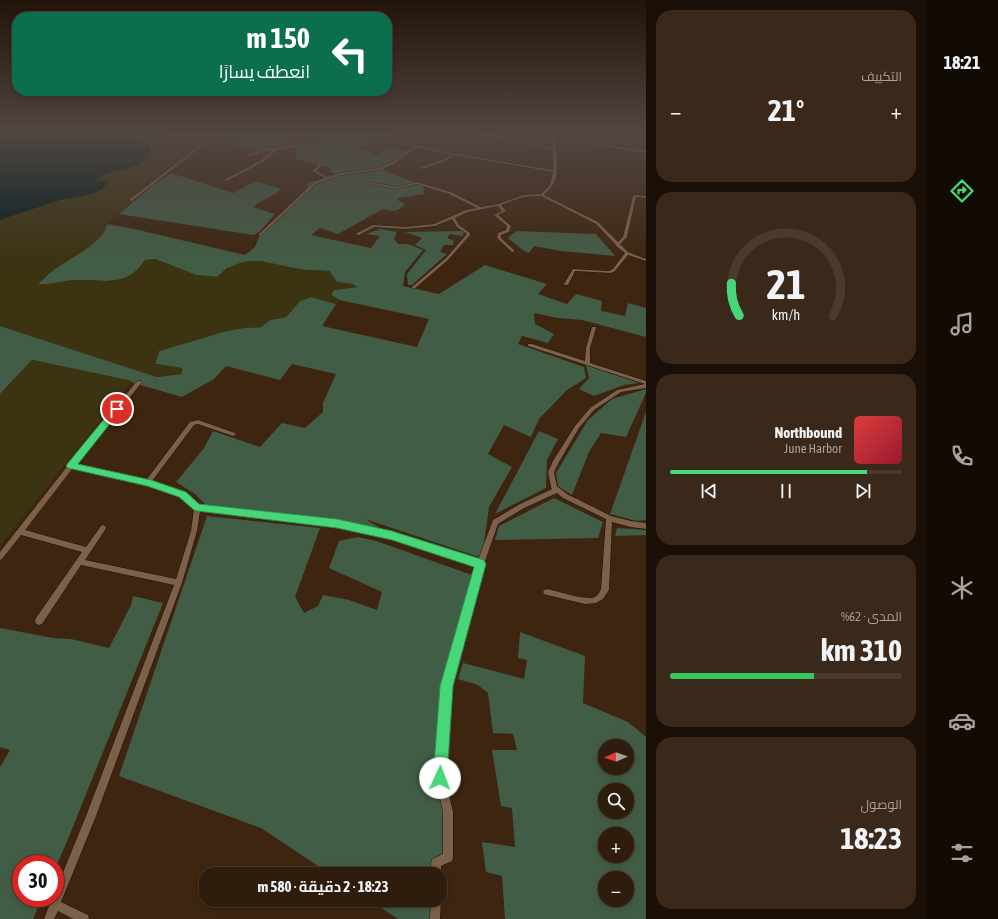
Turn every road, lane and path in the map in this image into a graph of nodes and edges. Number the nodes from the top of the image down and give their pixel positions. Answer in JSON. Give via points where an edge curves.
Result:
{"nodes":[{"id":1,"x":158,"y":177,"type":"edge"},
{"id":2,"x":232,"y":177,"type":"edge"},
{"id":3,"x":331,"y":177,"type":"edge"},
{"id":4,"x":554,"y":177,"type":"edge"},
{"id":5,"x":327,"y":178,"type":"joint"},
{"id":6,"x":226,"y":180,"type":"dead end"},
{"id":7,"x":370,"y":183,"type":"dead end"},
{"id":8,"x":542,"y":195,"type":"junction"},
{"id":9,"x":646,"y":197,"type":"edge"},
{"id":10,"x":131,"y":200,"type":"dead end"},
{"id":11,"x":500,"y":205,"type":"junction"},
{"id":12,"x":480,"y":208,"type":"junction"},
{"id":13,"x":453,"y":218,"type":"junction"},
{"id":14,"x":260,"y":234,"type":"dead end"},
{"id":15,"x":358,"y":234,"type":"dead end"},
{"id":16,"x":617,"y":245,"type":"junction"},
{"id":17,"x":513,"y":251,"type":"dead end"},
{"id":18,"x":627,"y":253,"type":"junction"},
{"id":19,"x":646,"y":260,"type":"edge"},
{"id":20,"x":566,"y":284,"type":"dead end"},
{"id":21,"x":414,"y":288,"type":"dead end"},
{"id":22,"x":594,"y":328,"type":"dead end"},
{"id":23,"x":530,"y":345,"type":"dead end"},
{"id":24,"x":586,"y":363,"type":"junction"},
{"id":25,"x":139,"y":382,"type":"dead end"},
{"id":26,"x":646,"y":384,"type":"edge"},
{"id":27,"x":233,"y":434,"type":"dead end"},
{"id":28,"x":71,"y":466,"type":"junction"},
{"id":29,"x":148,"y":482,"type":"junction"},
{"id":30,"x":557,"y":490,"type":"junction"},
{"id":31,"x":197,"y":508,"type":"junction"},
{"id":32,"x":609,"y":518,"type":"junction"},
{"id":33,"x":646,"y":526,"type":"edge"},
{"id":34,"x":103,"y":528,"type":"dead end"},
{"id":35,"x":20,"y":532,"type":"junction"},
{"id":36,"x":88,"y":551,"type":"junction"},
{"id":37,"x":0,"y":557,"type":"edge"},
{"id":38,"x":80,"y":562,"type":"junction"},
{"id":39,"x":480,"y":564,"type":"junction"},
{"id":40,"x":178,"y":583,"type":"junction"},
{"id":41,"x":547,"y":592,"type":"dead end"},
{"id":42,"x":39,"y":621,"type":"dead end"},
{"id":43,"x":436,"y":867,"type":"edge"},
{"id":44,"x":64,"y":882,"type":"edge"},
{"id":45,"x":54,"y":907,"type":"edge"},
{"id":46,"x":61,"y":907,"type":"edge"},
{"id":47,"x":436,"y":907,"type":"edge"},
{"id":48,"x":49,"y":919,"type":"edge"},
{"id":49,"x":84,"y":919,"type":"edge"},
{"id":50,"x":435,"y":919,"type":"edge"}],
"edges":[{"from":1,"to":10,"type":"street"},
{"from":2,"to":6,"type":"street"},
{"from":3,"to":5,"type":"street"},
{"from":4,"to":8,"type":"street","via":[[551,185]]},
{"from":5,"to":14,"type":"street","via":[[315,183]]},
{"from":7,"to":12,"type":"street","via":[[396,188],[417,184],[450,193]]},
{"from":8,"to":11,"type":"street","via":[[523,196]]},
{"from":8,"to":16,"type":"street","via":[[597,223]]},
{"from":9,"to":16,"type":"street","via":[[635,196],[626,237]]},
{"from":11,"to":12,"type":"street"},
{"from":11,"to":17,"type":"street","via":[[504,210],[496,214],[509,226],[508,231],[499,234],[499,238]]},
{"from":12,"to":13,"type":"street"},
{"from":13,"to":15,"type":"street","via":[[430,226],[373,226]]},
{"from":13,"to":21,"type":"street","via":[[458,226],[469,234],[447,259]]},
{"from":16,"to":18,"type":"street"},
{"from":18,"to":19,"type":"street"},
{"from":18,"to":20,"type":"street","via":[[614,270],[574,270]]},
{"from":22,"to":24,"type":"street"},
{"from":23,"to":24,"type":"street"},
{"from":24,"to":26,"type":"street"},
{"from":25,"to":28,"type":"street"},
{"from":26,"to":30,"type":"street","via":[[619,391],[586,414],[551,472],[552,484]]},
{"from":27,"to":29,"type":"street","via":[[198,422],[192,423]]},
{"from":28,"to":29,"type":"street"},
{"from":28,"to":35,"type":"street"},
{"from":29,"to":31,"type":"street","via":[[183,495]]},
{"from":30,"to":32,"type":"street"},
{"from":30,"to":39,"type":"street","via":[[495,522]]},
{"from":31,"to":39,"type":"street","via":[[337,524],[392,535]]},
{"from":31,"to":40,"type":"street","via":[[194,531]]},
{"from":32,"to":33,"type":"street"},
{"from":32,"to":41,"type":"street","via":[[605,590],[601,597],[595,600],[579,599]]},
{"from":34,"to":36,"type":"street"},
{"from":35,"to":36,"type":"street"},
{"from":35,"to":37,"type":"street"},
{"from":36,"to":38,"type":"street"},
{"from":38,"to":40,"type":"street"},
{"from":38,"to":42,"type":"street"},
{"from":39,"to":43,"type":"street","via":[[447,686],[440,778],[448,812],[448,857],[436,863]]},
{"from":40,"to":44,"type":"street"},
{"from":45,"to":48,"type":"street"},
{"from":46,"to":49,"type":"street"},
{"from":47,"to":50,"type":"street"}]}
